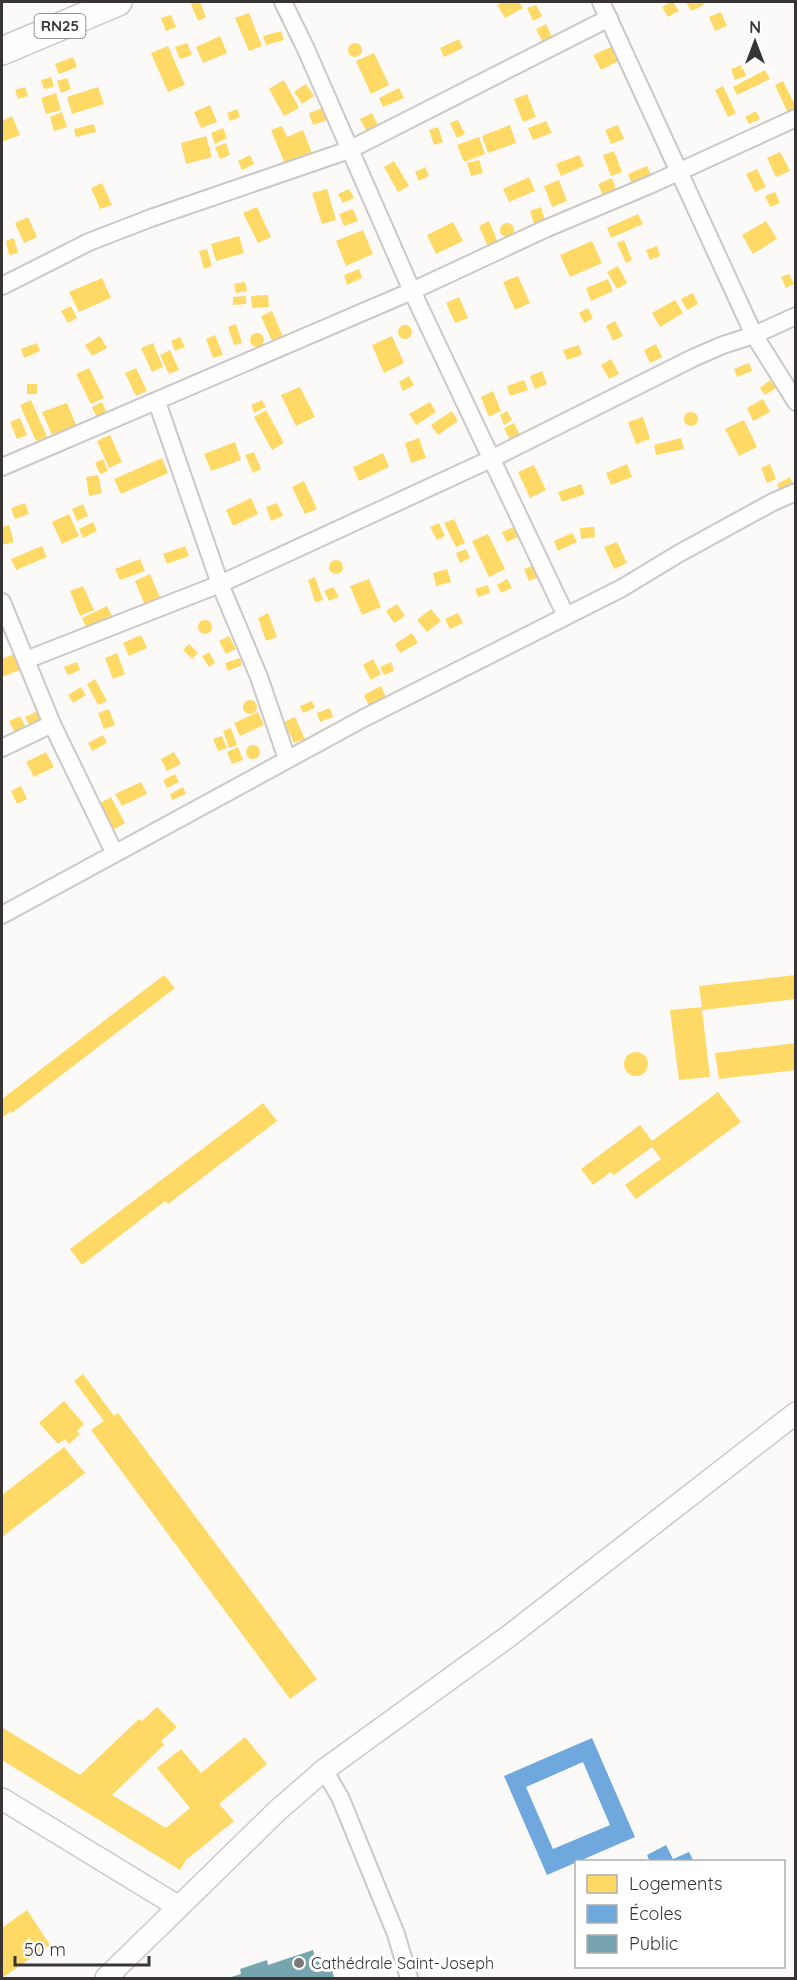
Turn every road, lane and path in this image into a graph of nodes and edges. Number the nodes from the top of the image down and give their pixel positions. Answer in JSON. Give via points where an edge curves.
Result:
{"nodes":[{"id":1,"x":118,"y":2,"type":"edge"},
{"id":2,"x":283,"y":2,"type":"edge"},
{"id":3,"x":601,"y":2,"type":"edge"},
{"id":4,"x":83,"y":8,"type":"edge"},
{"id":5,"x":609,"y":18,"type":"junction"},
{"id":6,"x":2,"y":51,"type":"edge"},
{"id":7,"x":795,"y":118,"type":"edge"},
{"id":8,"x":350,"y":150,"type":"junction"},
{"id":9,"x":680,"y":171,"type":"junction"},
{"id":10,"x":2,"y":286,"type":"edge"},
{"id":11,"x":412,"y":291,"type":"junction"},
{"id":12,"x":795,"y":316,"type":"edge"},
{"id":13,"x":754,"y":336,"type":"junction"},
{"id":14,"x":157,"y":402,"type":"junction"},
{"id":15,"x":795,"y":402,"type":"edge"},
{"id":16,"x":491,"y":459,"type":"junction"},
{"id":17,"x":2,"y":467,"type":"edge"},
{"id":18,"x":795,"y":492,"type":"edge"},
{"id":19,"x":220,"y":584,"type":"junction"},
{"id":20,"x":2,"y":602,"type":"edge"},
{"id":21,"x":566,"y":616,"type":"junction"},
{"id":22,"x":26,"y":660,"type":"junction"},
{"id":23,"x":52,"y":724,"type":"junction"},
{"id":24,"x":2,"y":748,"type":"edge"},
{"id":25,"x":287,"y":759,"type":"junction"},
{"id":26,"x":114,"y":852,"type":"junction"},
{"id":27,"x":2,"y":915,"type":"edge"},
{"id":28,"x":795,"y":1413,"type":"edge"},
{"id":29,"x":324,"y":1770,"type":"junction"},
{"id":30,"x":2,"y":1800,"type":"edge"},
{"id":31,"x":179,"y":1907,"type":"junction"},
{"id":32,"x":106,"y":1978,"type":"edge"},
{"id":33,"x":409,"y":1978,"type":"edge"}],
"edges":[{"from":1,"to":4,"type":"main road","number":"RN25"},
{"from":2,"to":8,"type":"street"},
{"from":3,"to":5,"type":"street"},
{"from":4,"to":6,"type":"main road","number":"RN25"},
{"from":5,"to":8,"type":"street"},
{"from":5,"to":9,"type":"street"},
{"from":7,"to":9,"type":"street"},
{"from":8,"to":10,"type":"street","via":[[89,242]]},
{"from":8,"to":11,"type":"street"},
{"from":9,"to":11,"type":"street"},
{"from":9,"to":13,"type":"street"},
{"from":11,"to":14,"type":"street"},
{"from":11,"to":16,"type":"street"},
{"from":12,"to":13,"type":"street"},
{"from":13,"to":15,"type":"street"},
{"from":13,"to":16,"type":"street","via":[[693,358]]},
{"from":14,"to":17,"type":"street"},
{"from":14,"to":19,"type":"street"},
{"from":16,"to":19,"type":"street"},
{"from":16,"to":21,"type":"street"},
{"from":18,"to":21,"type":"street"},
{"from":19,"to":22,"type":"street"},
{"from":19,"to":25,"type":"street","via":[[259,677]]},
{"from":20,"to":22,"type":"street"},
{"from":21,"to":25,"type":"street"},
{"from":22,"to":23,"type":"street"},
{"from":23,"to":24,"type":"street"},
{"from":23,"to":26,"type":"street"},
{"from":25,"to":26,"type":"street"},
{"from":26,"to":27,"type":"street"},
{"from":28,"to":29,"type":"street","via":[[509,1636]]},
{"from":29,"to":31,"type":"street"},
{"from":29,"to":33,"type":"street","via":[[340,1797],[396,1934]]},
{"from":30,"to":31,"type":"street"},
{"from":31,"to":32,"type":"street"}]}
